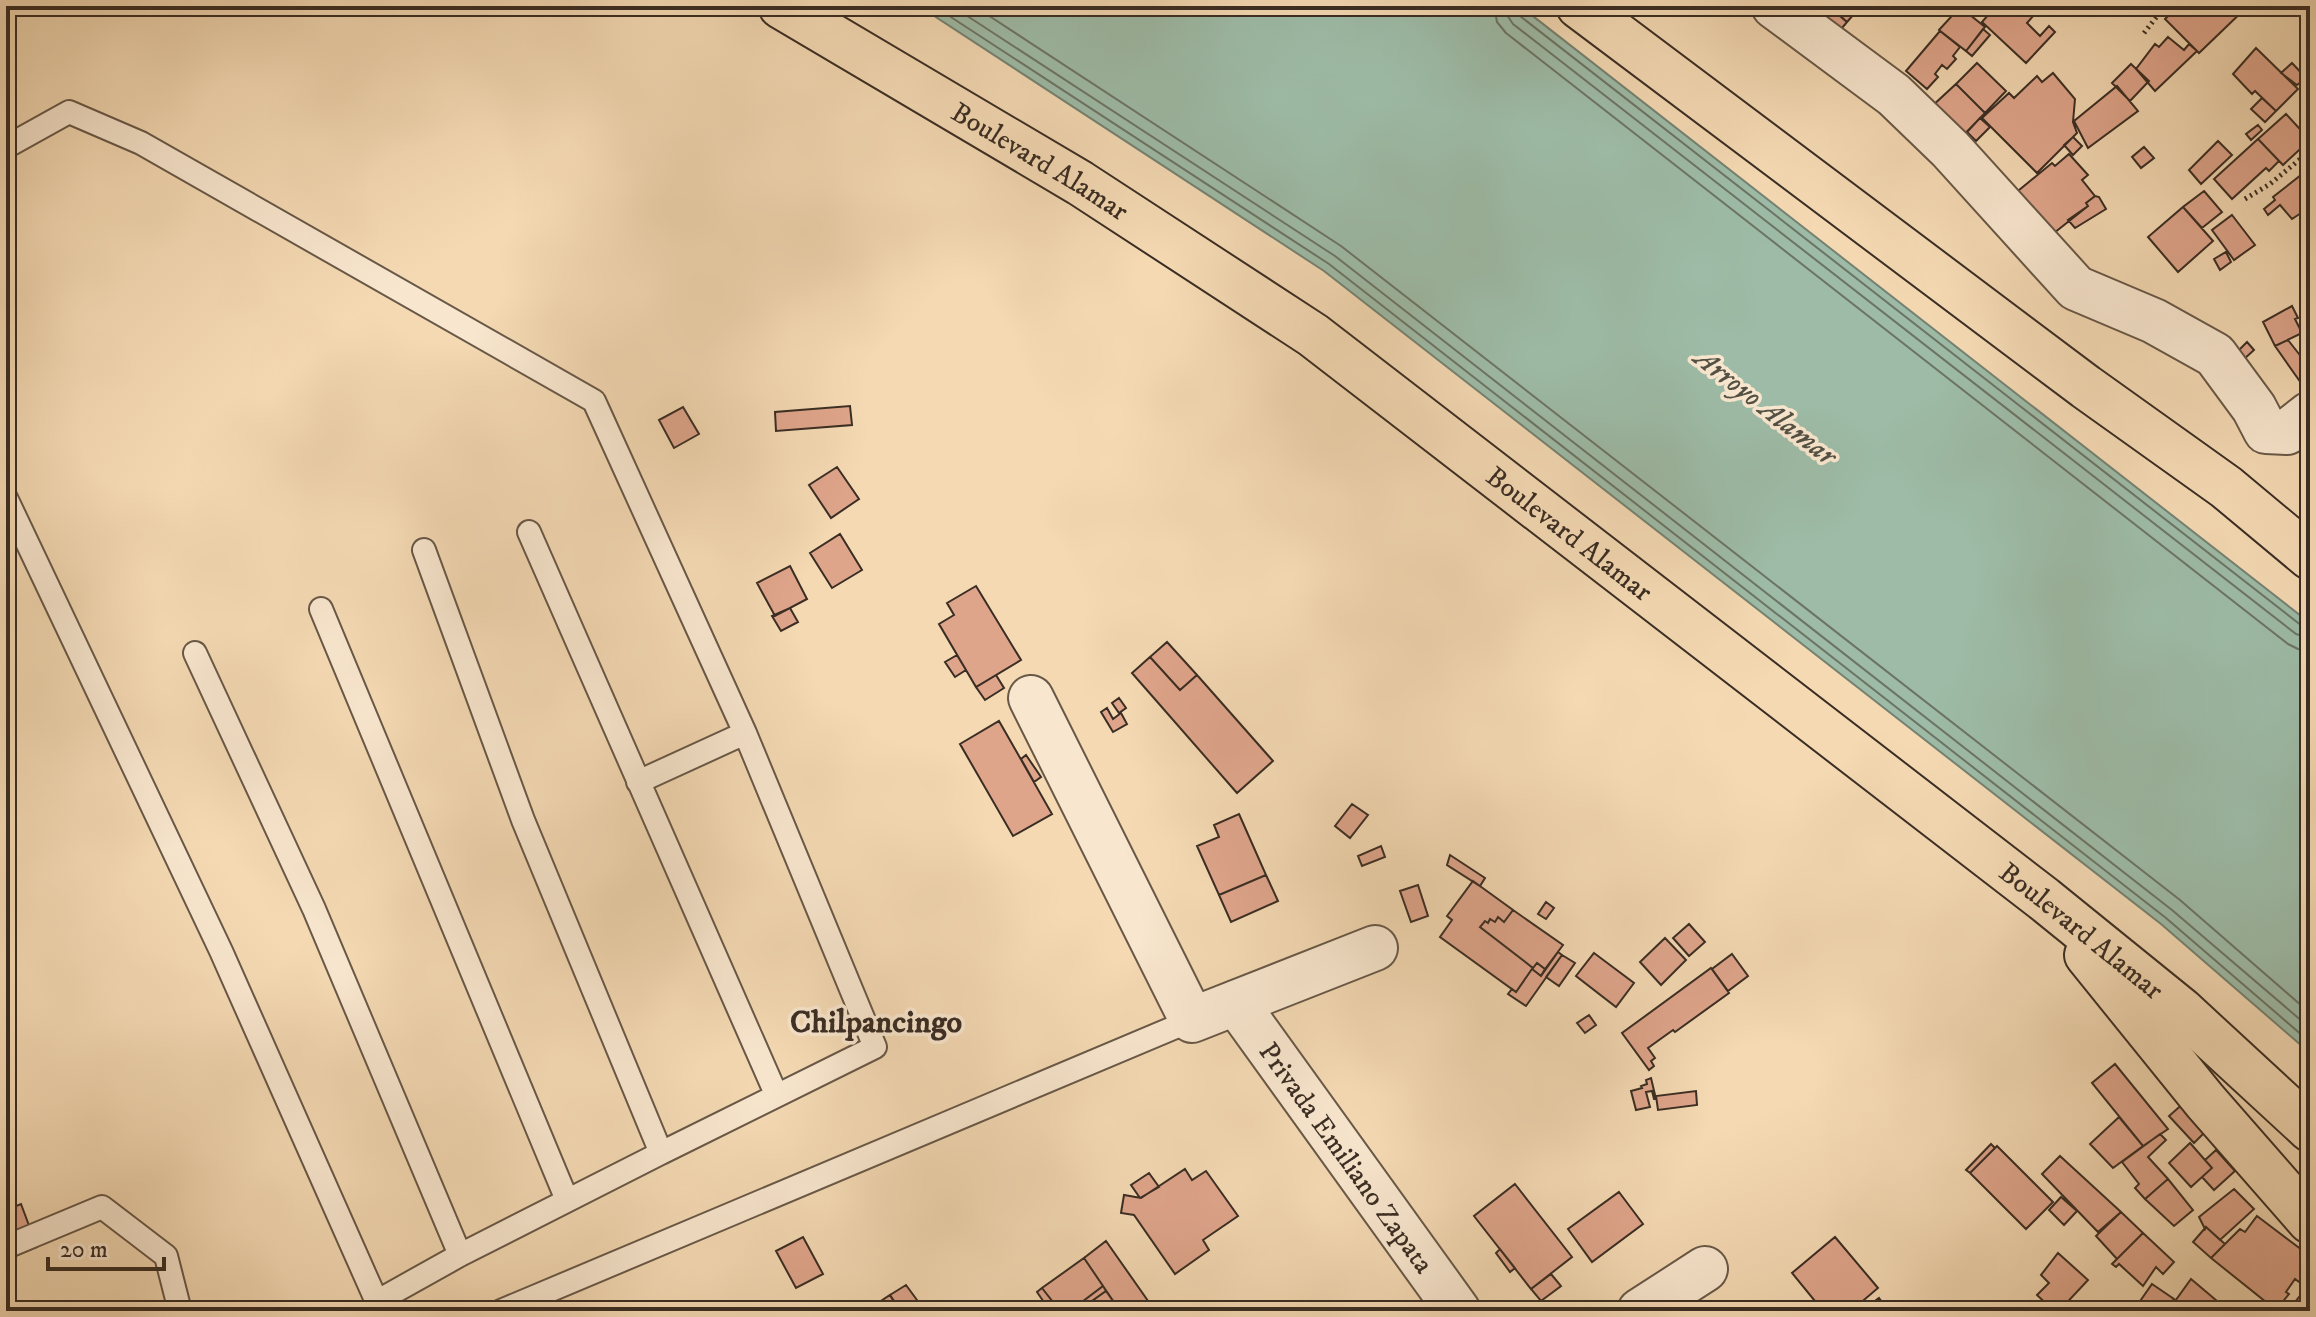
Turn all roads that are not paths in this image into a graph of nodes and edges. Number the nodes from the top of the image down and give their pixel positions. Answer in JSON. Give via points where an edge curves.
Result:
{"nodes":[{"id":1,"x":781,"y":6,"type":"edge"},
{"id":2,"x":1579,"y":6,"type":"edge"},
{"id":3,"x":1774,"y":6,"type":"edge"},
{"id":4,"x":6,"y":147,"type":"edge"},
{"id":5,"x":2310,"y":414,"type":"edge"},
{"id":6,"x":6,"y":498,"type":"edge"},
{"id":7,"x":529,"y":532,"type":"dead end"},
{"id":8,"x":424,"y":550,"type":"dead end"},
{"id":9,"x":2310,"y":557,"type":"edge"},
{"id":10,"x":321,"y":609,"type":"dead end"},
{"id":11,"x":195,"y":653,"type":"dead end"},
{"id":12,"x":1031,"y":698,"type":"dead end"},
{"id":13,"x":745,"y":733,"type":"junction"},
{"id":14,"x":638,"y":782,"type":"junction"},
{"id":15,"x":2044,"y":899,"type":"junction"},
{"id":16,"x":1375,"y":948,"type":"dead end"},
{"id":17,"x":1236,"y":1003,"type":"junction"},
{"id":18,"x":1192,"y":1020,"type":"junction"},
{"id":19,"x":776,"y":1094,"type":"junction"},
{"id":20,"x":2310,"y":1129,"type":"edge"},
{"id":21,"x":661,"y":1153,"type":"junction"},
{"id":22,"x":567,"y":1200,"type":"junction"},
{"id":23,"x":2310,"y":1221,"type":"edge"},
{"id":24,"x":6,"y":1247,"type":"edge"},
{"id":25,"x":460,"y":1255,"type":"junction"},
{"id":26,"x":1705,"y":1269,"type":"dead end"},
{"id":27,"x":379,"y":1307,"type":"edge"},
{"id":28,"x":180,"y":1311,"type":"edge"},
{"id":29,"x":501,"y":1311,"type":"edge"},
{"id":30,"x":1458,"y":1311,"type":"edge"},
{"id":31,"x":1640,"y":1311,"type":"edge"}],
"edges":[{"from":1,"to":15,"type":"highway","name":"Boulevard Alamar","via":[[1080,183],[1313,335]]},
{"from":2,"to":9,"type":"highway","via":[[2226,487]]},
{"from":3,"to":5,"type":"street","via":[[1894,95],[2076,288],[2154,321],[2215,355],[2266,431],[2287,432]]},
{"from":4,"to":13,"type":"lane","via":[[69,112],[84,118],[141,143],[594,401]]},
{"from":6,"to":27,"type":"lane","via":[[221,951]]},
{"from":7,"to":14,"type":"lane"},
{"from":8,"to":21,"type":"lane","via":[[523,820]]},
{"from":10,"to":22,"type":"lane"},
{"from":11,"to":25,"type":"lane","via":[[314,909]]},
{"from":12,"to":18,"type":"street"},
{"from":13,"to":14,"type":"lane"},
{"from":13,"to":19,"type":"lane","via":[[875,1047]]},
{"from":14,"to":19,"type":"lane"},
{"from":15,"to":20,"type":"highway","name":"Boulevard Alamar","via":[[2181,1010]]},
{"from":15,"to":23,"type":"highway","via":[[2134,1015]]},
{"from":16,"to":17,"type":"street"},
{"from":17,"to":18,"type":"street"},
{"from":17,"to":30,"type":"street","name":"Privada Emiliano Zapata"},
{"from":18,"to":29,"type":"lane"},
{"from":19,"to":21,"type":"lane"},
{"from":21,"to":22,"type":"lane"},
{"from":22,"to":25,"type":"lane"},
{"from":24,"to":28,"type":"lane","via":[[102,1207],[166,1256]]},
{"from":25,"to":27,"type":"lane"},
{"from":26,"to":31,"type":"street"}]}
